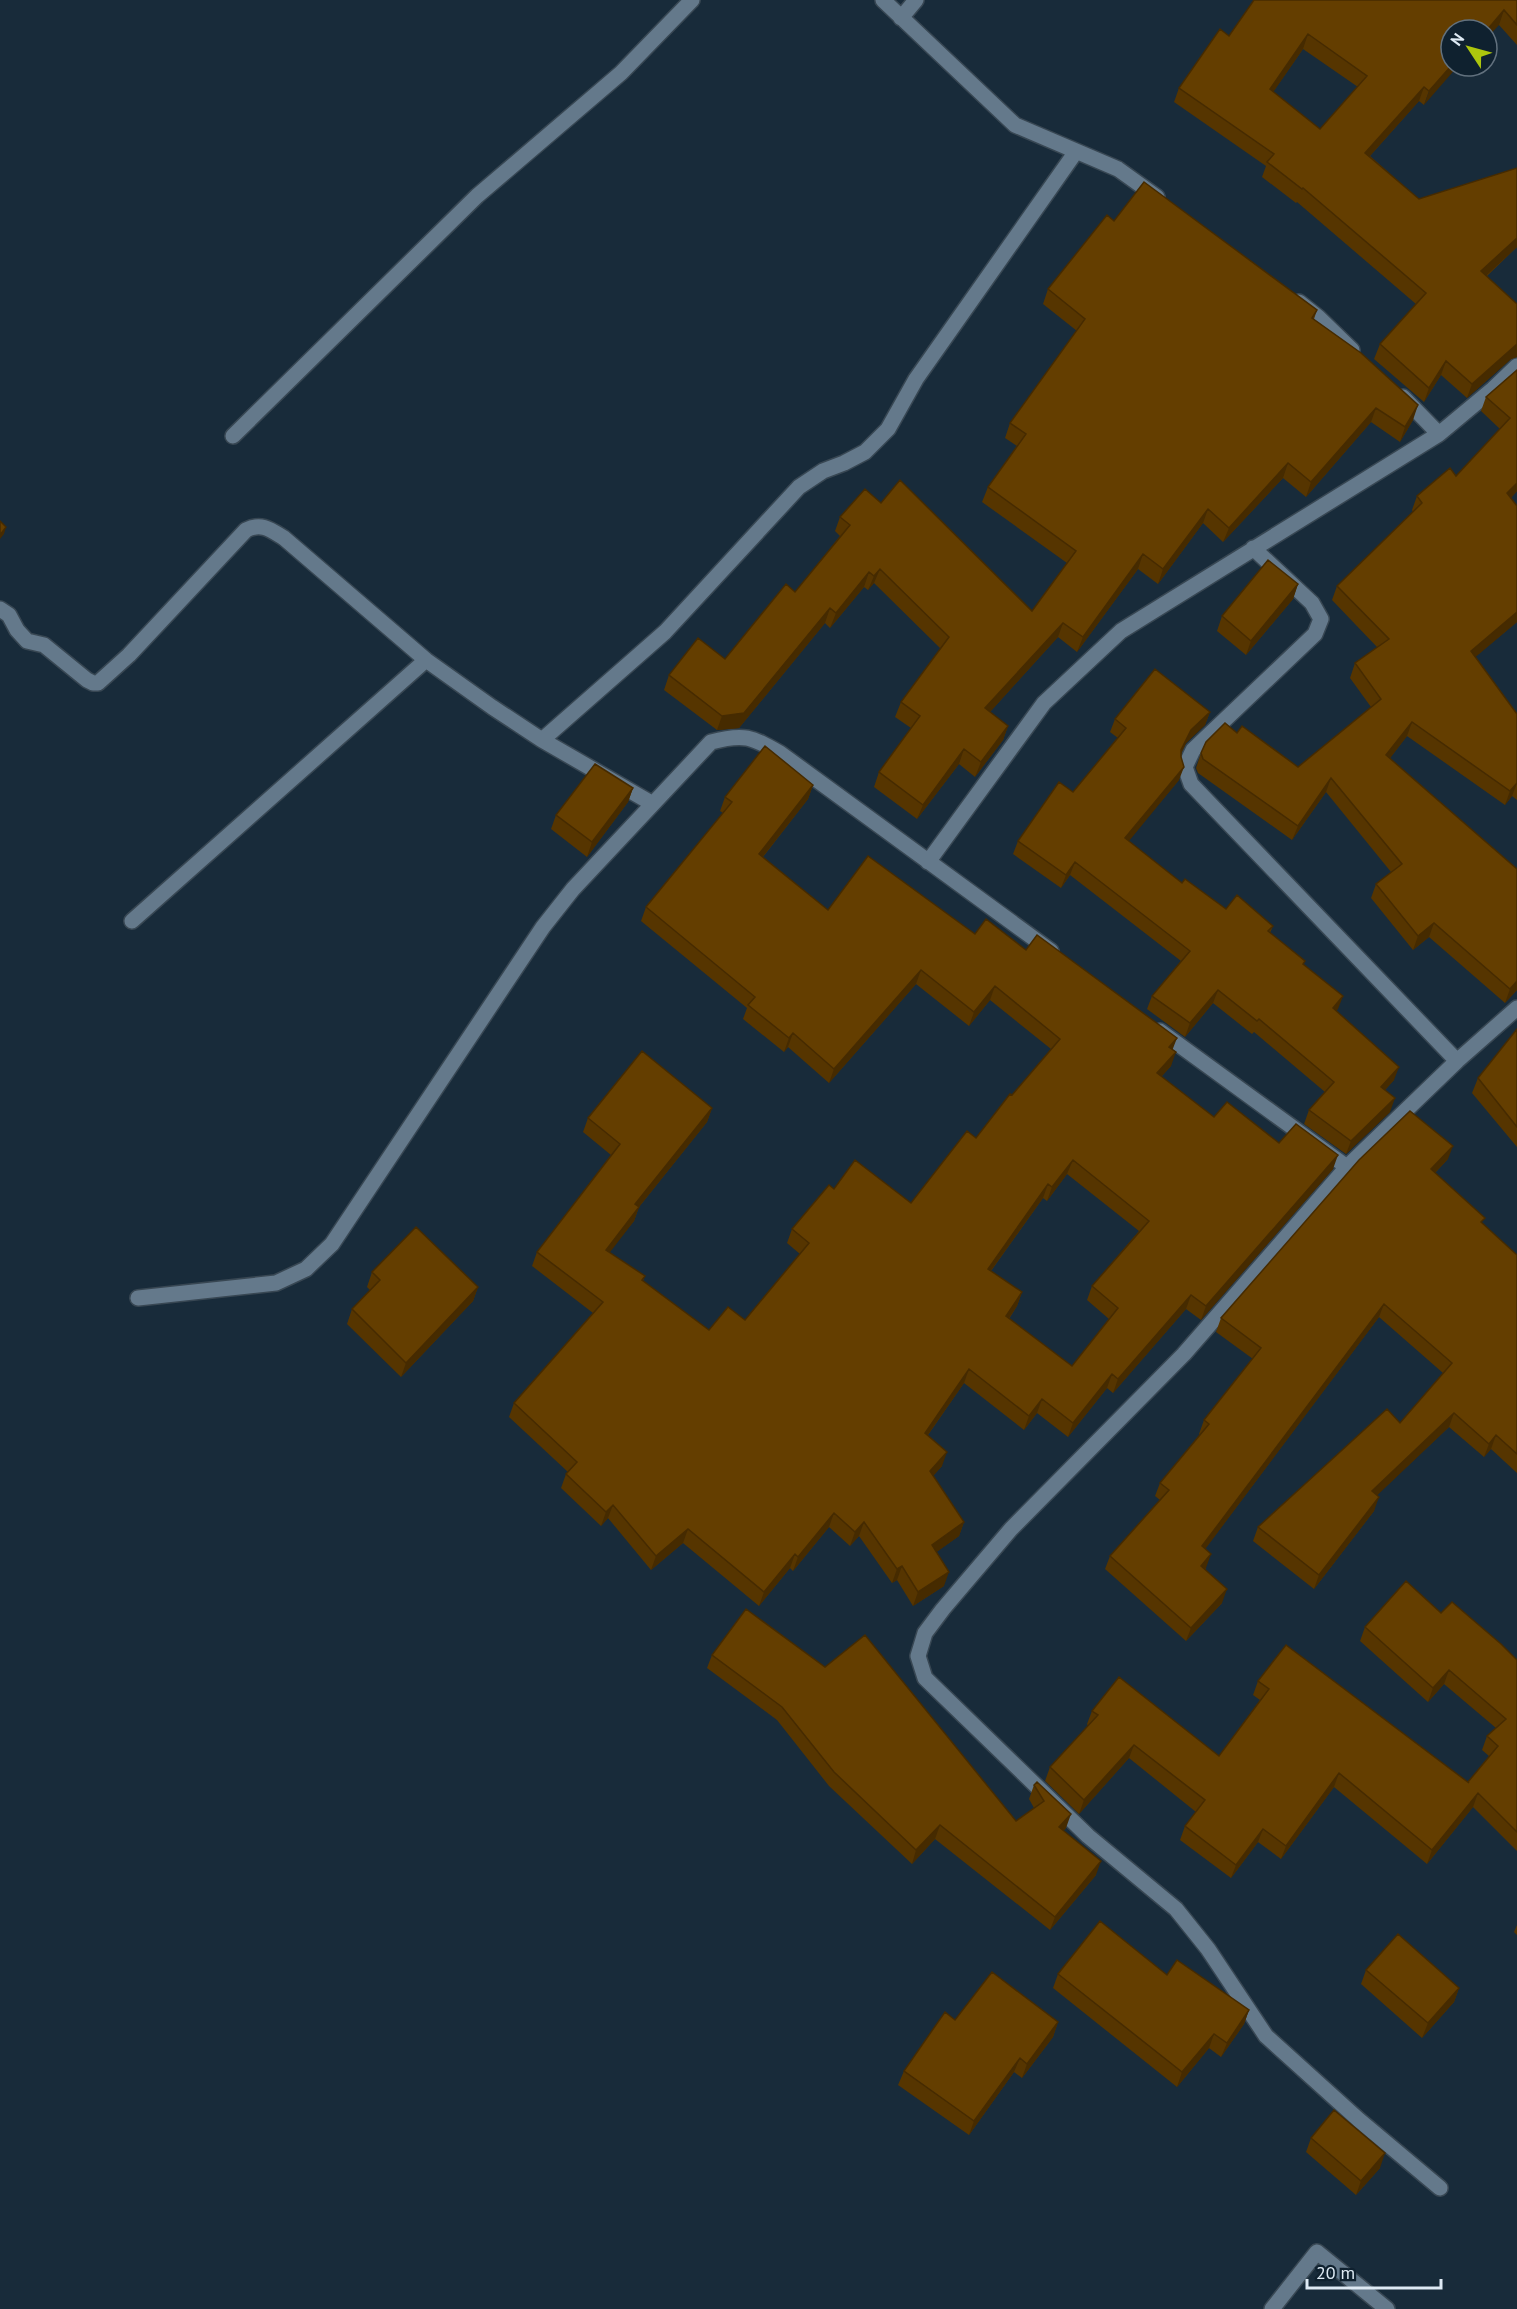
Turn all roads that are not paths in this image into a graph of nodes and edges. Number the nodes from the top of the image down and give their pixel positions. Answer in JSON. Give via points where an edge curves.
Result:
{"nodes":[{"id":1,"x":692,"y":0,"type":"edge"},
{"id":2,"x":883,"y":0,"type":"edge"},
{"id":3,"x":916,"y":0,"type":"edge"},
{"id":4,"x":901,"y":18,"type":"junction"},
{"id":5,"x":1075,"y":153,"type":"junction"},
{"id":6,"x":1169,"y":206,"type":"edge"},
{"id":7,"x":1290,"y":296,"type":"edge"},
{"id":8,"x":1365,"y":363,"type":"edge"},
{"id":9,"x":1517,"y":366,"type":"edge"},
{"id":10,"x":1389,"y":385,"type":"edge"},
{"id":11,"x":1438,"y":434,"type":"junction"},
{"id":12,"x":233,"y":436,"type":"dead end"},
{"id":13,"x":1253,"y":548,"type":"junction"},
{"id":14,"x":0,"y":609,"type":"edge"},
{"id":15,"x":426,"y":660,"type":"junction"},
{"id":16,"x":542,"y":740,"type":"junction"},
{"id":17,"x":653,"y":804,"type":"junction"},
{"id":18,"x":928,"y":862,"type":"junction"},
{"id":19,"x":132,"y":921,"type":"dead end"},
{"id":20,"x":1061,"y":959,"type":"edge"},
{"id":21,"x":1517,"y":1008,"type":"edge"},
{"id":22,"x":1147,"y":1021,"type":"edge"},
{"id":23,"x":1457,"y":1061,"type":"junction"},
{"id":24,"x":1347,"y":1167,"type":"junction"},
{"id":25,"x":138,"y":1298,"type":"dead end"},
{"id":26,"x":1440,"y":2188,"type":"dead end"},
{"id":27,"x":1272,"y":2309,"type":"edge"},
{"id":28,"x":1387,"y":2309,"type":"edge"}],
"edges":[{"from":1,"to":12,"type":"street","via":[[621,73],[477,196]]},
{"from":2,"to":4,"type":"street"},
{"from":3,"to":4,"type":"street"},
{"from":4,"to":5,"type":"street","via":[[1015,125]]},
{"from":5,"to":6,"type":"street","via":[[1118,169]]},
{"from":5,"to":16,"type":"street","via":[[916,379],[888,429],[865,452],[799,487],[665,632]]},
{"from":7,"to":8,"type":"street"},
{"from":9,"to":11,"type":"street"},
{"from":10,"to":11,"type":"street"},
{"from":11,"to":13,"type":"street"},
{"from":13,"to":18,"type":"street","via":[[1121,631],[1077,670],[1044,703]]},
{"from":13,"to":23,"type":"street","via":[[1312,603],[1322,619],[1315,634],[1193,750],[1185,767],[1191,784]]},
{"from":14,"to":15,"type":"street","via":[[9,615],[27,641],[44,645],[87,680],[98,683],[246,530],[266,527],[284,538]]},
{"from":15,"to":16,"type":"street"},
{"from":15,"to":19,"type":"street"},
{"from":16,"to":17,"type":"street"},
{"from":17,"to":18,"type":"street","via":[[711,742],[730,736],[754,738]]},
{"from":17,"to":25,"type":"street","via":[[543,927],[332,1244],[306,1269],[276,1282]]},
{"from":18,"to":20,"type":"street"},
{"from":21,"to":23,"type":"street"},
{"from":22,"to":24,"type":"street"},
{"from":23,"to":24,"type":"street"},
{"from":24,"to":26,"type":"street","via":[[1184,1354],[1011,1529],[925,1633],[918,1656],[925,1678],[1088,1836],[1176,1909],[1266,2036]]},
{"from":27,"to":28,"type":"street","via":[[1317,2253]]}]}
